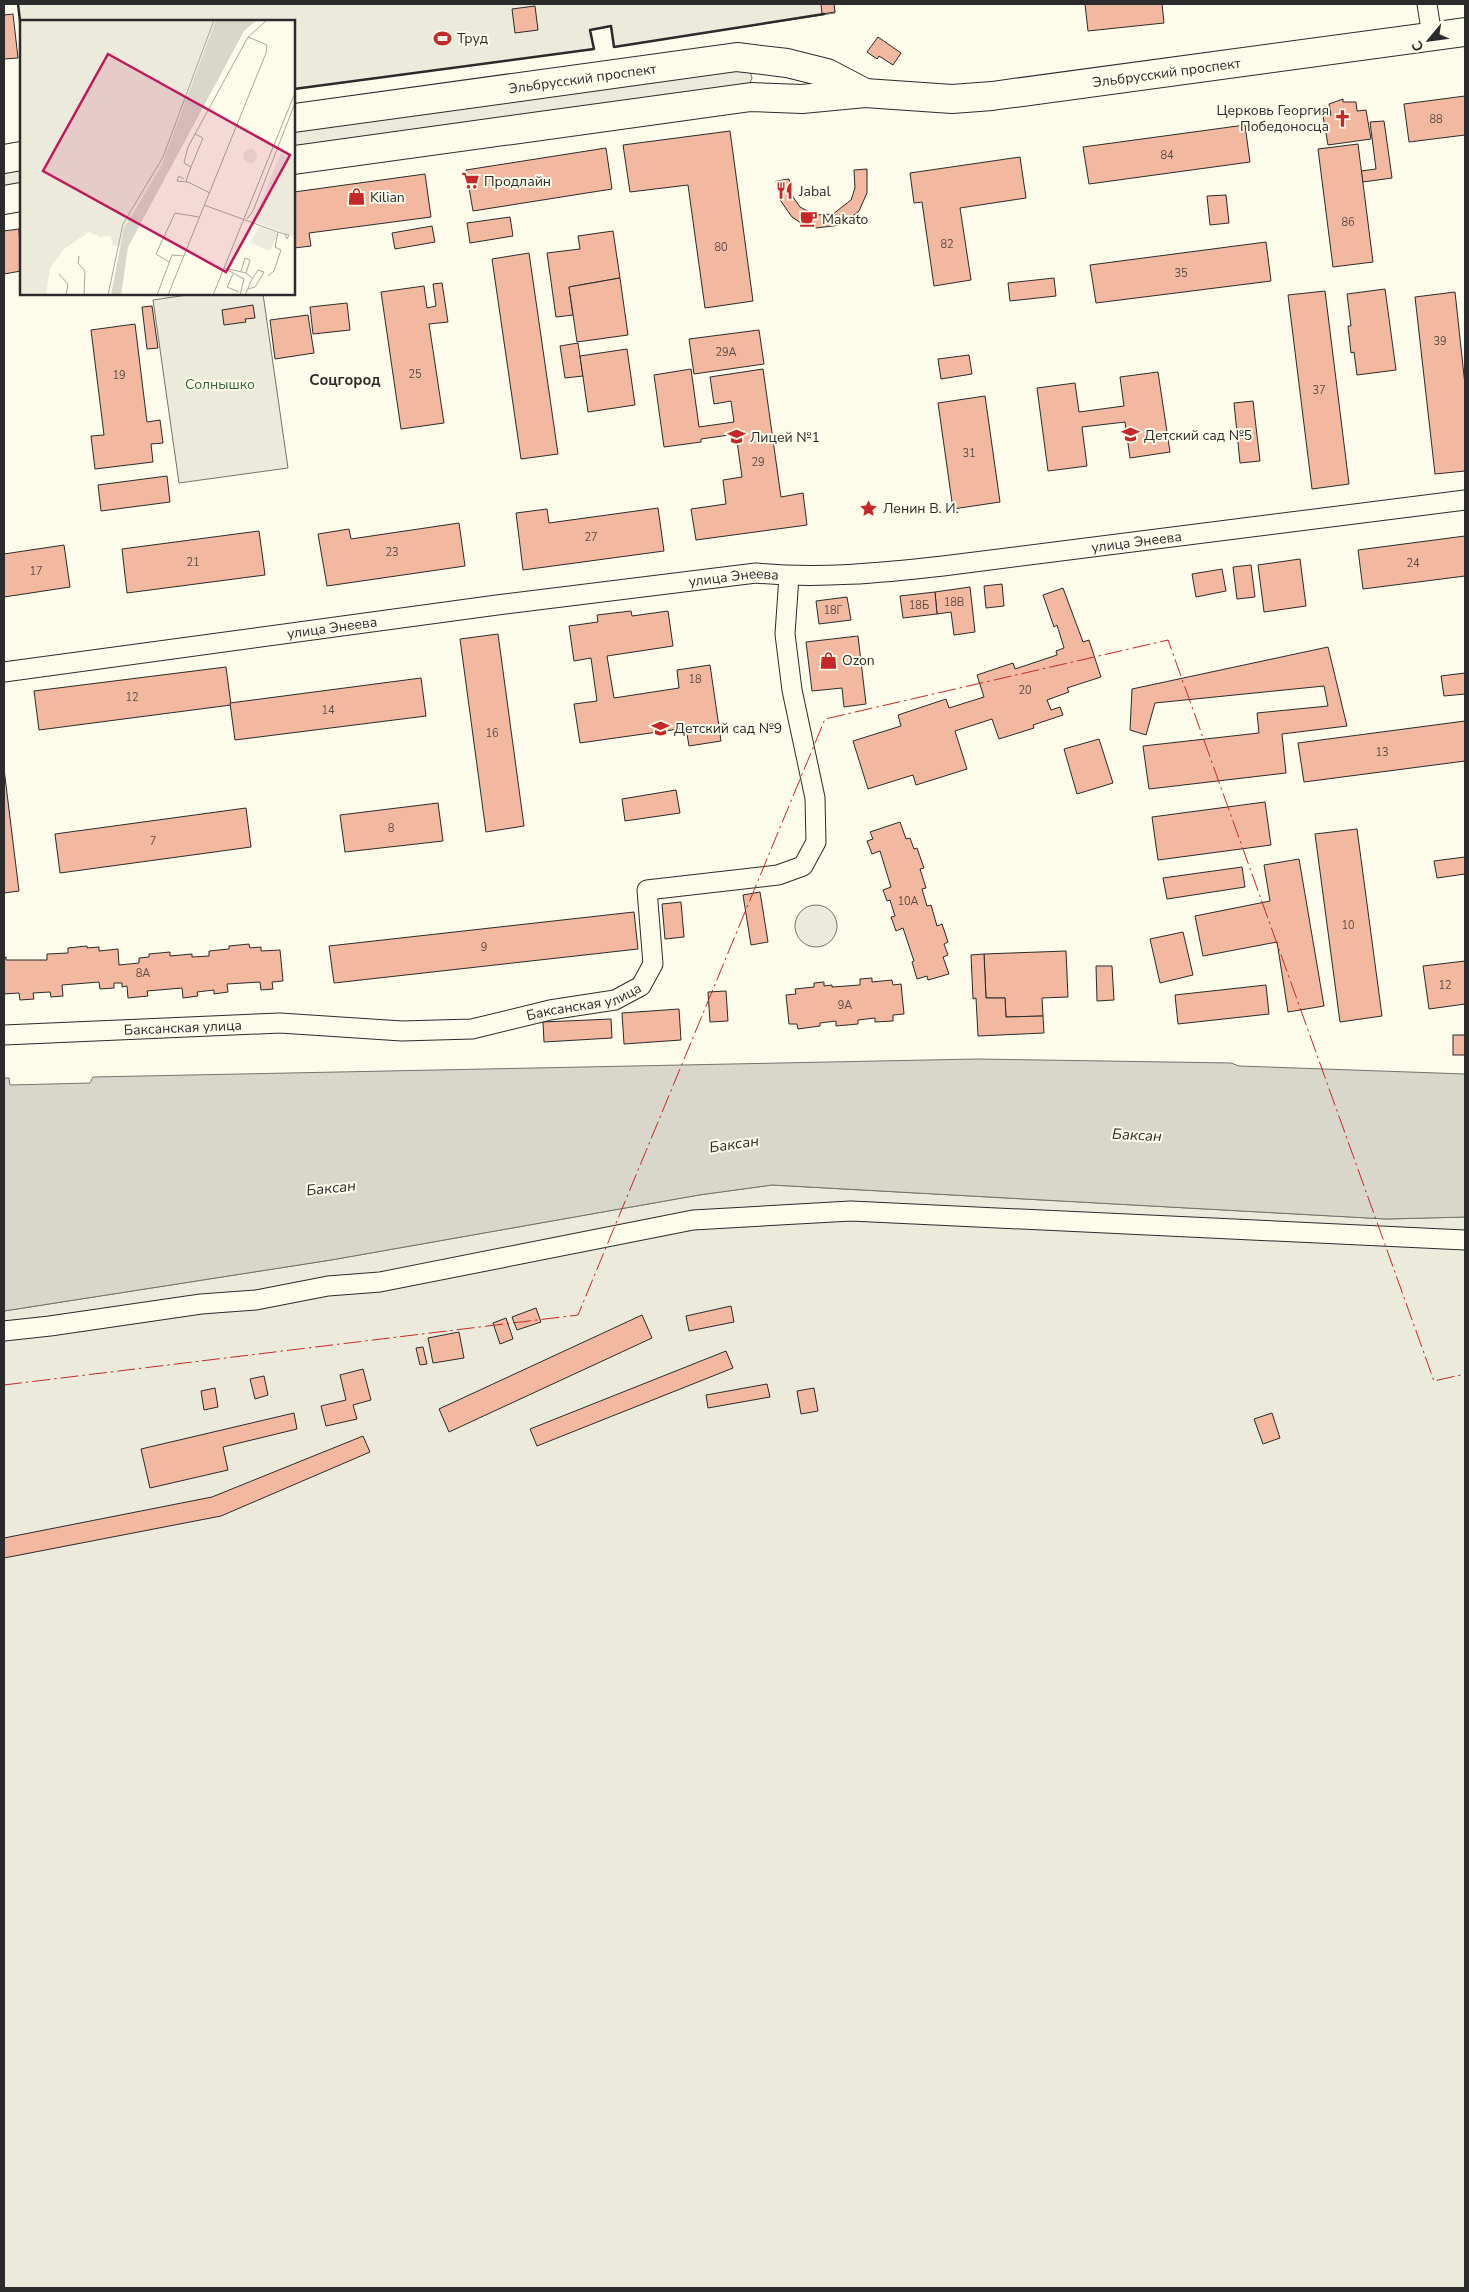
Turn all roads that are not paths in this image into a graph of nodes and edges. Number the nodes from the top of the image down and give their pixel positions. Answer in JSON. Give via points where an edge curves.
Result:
{"nodes":[{"id":1,"x":1427,"y":4,"type":"edge"},
{"id":2,"x":1465,"y":32,"type":"edge"},
{"id":3,"x":1432,"y":36,"type":"junction"},
{"id":4,"x":748,"y":58,"type":"junction"},
{"id":5,"x":865,"y":93,"type":"junction"},
{"id":6,"x":751,"y":97,"type":"junction"},
{"id":7,"x":295,"y":118,"type":"edge"},
{"id":8,"x":20,"y":156,"type":"edge"},
{"id":9,"x":4,"y":159,"type":"edge"},
{"id":10,"x":295,"y":160,"type":"edge"},
{"id":11,"x":20,"y":197,"type":"edge"},
{"id":12,"x":4,"y":200,"type":"edge"},
{"id":13,"x":1465,"y":500,"type":"edge"},
{"id":14,"x":789,"y":576,"type":"junction"},
{"id":15,"x":4,"y":672,"type":"edge"},
{"id":16,"x":4,"y":1035,"type":"edge"},
{"id":17,"x":1465,"y":1240,"type":"edge"},
{"id":18,"x":4,"y":1331,"type":"edge"}],
"edges":[{"from":1,"to":3,"type":"street"},
{"from":2,"to":3,"type":"main road","name":"Эльбрусский проспект"},
{"from":3,"to":5,"type":"main road","name":"Эльбрусский проспект","via":[[992,96],[952,99]]},
{"from":4,"to":5,"type":"main road","name":"Эльбрусский проспект","via":[[827,73]]},
{"from":4,"to":6,"type":"main road","via":[[755,63],[761,78]]},
{"from":4,"to":7,"type":"main road","name":"Эльбрусский проспект","via":[[651,68]]},
{"from":5,"to":6,"type":"main road","name":"Эльбрусский проспект","via":[[802,99]]},
{"from":6,"to":10,"type":"main road","name":"Эльбрусский проспект"},
{"from":8,"to":9,"type":"main road"},
{"from":11,"to":12,"type":"main road"},
{"from":13,"to":14,"type":"street","name":"улица Энеева","via":[[943,566],[864,574]]},
{"from":14,"to":15,"type":"street","name":"улица Энеева","via":[[756,573],[702,579]]},
{"from":14,"to":16,"type":"street","name":"Баксанская улица","via":[[785,634],[792,690],[815,798],[816,842],[803,866],[778,875],[647,890],[653,964],[641,986],[615,1000],[550,1010],[472,1029],[402,1031],[280,1023]]},
{"from":17,"to":18,"type":"street","via":[[851,1211],[693,1220],[380,1282],[328,1286],[256,1300],[201,1304]]}]}
